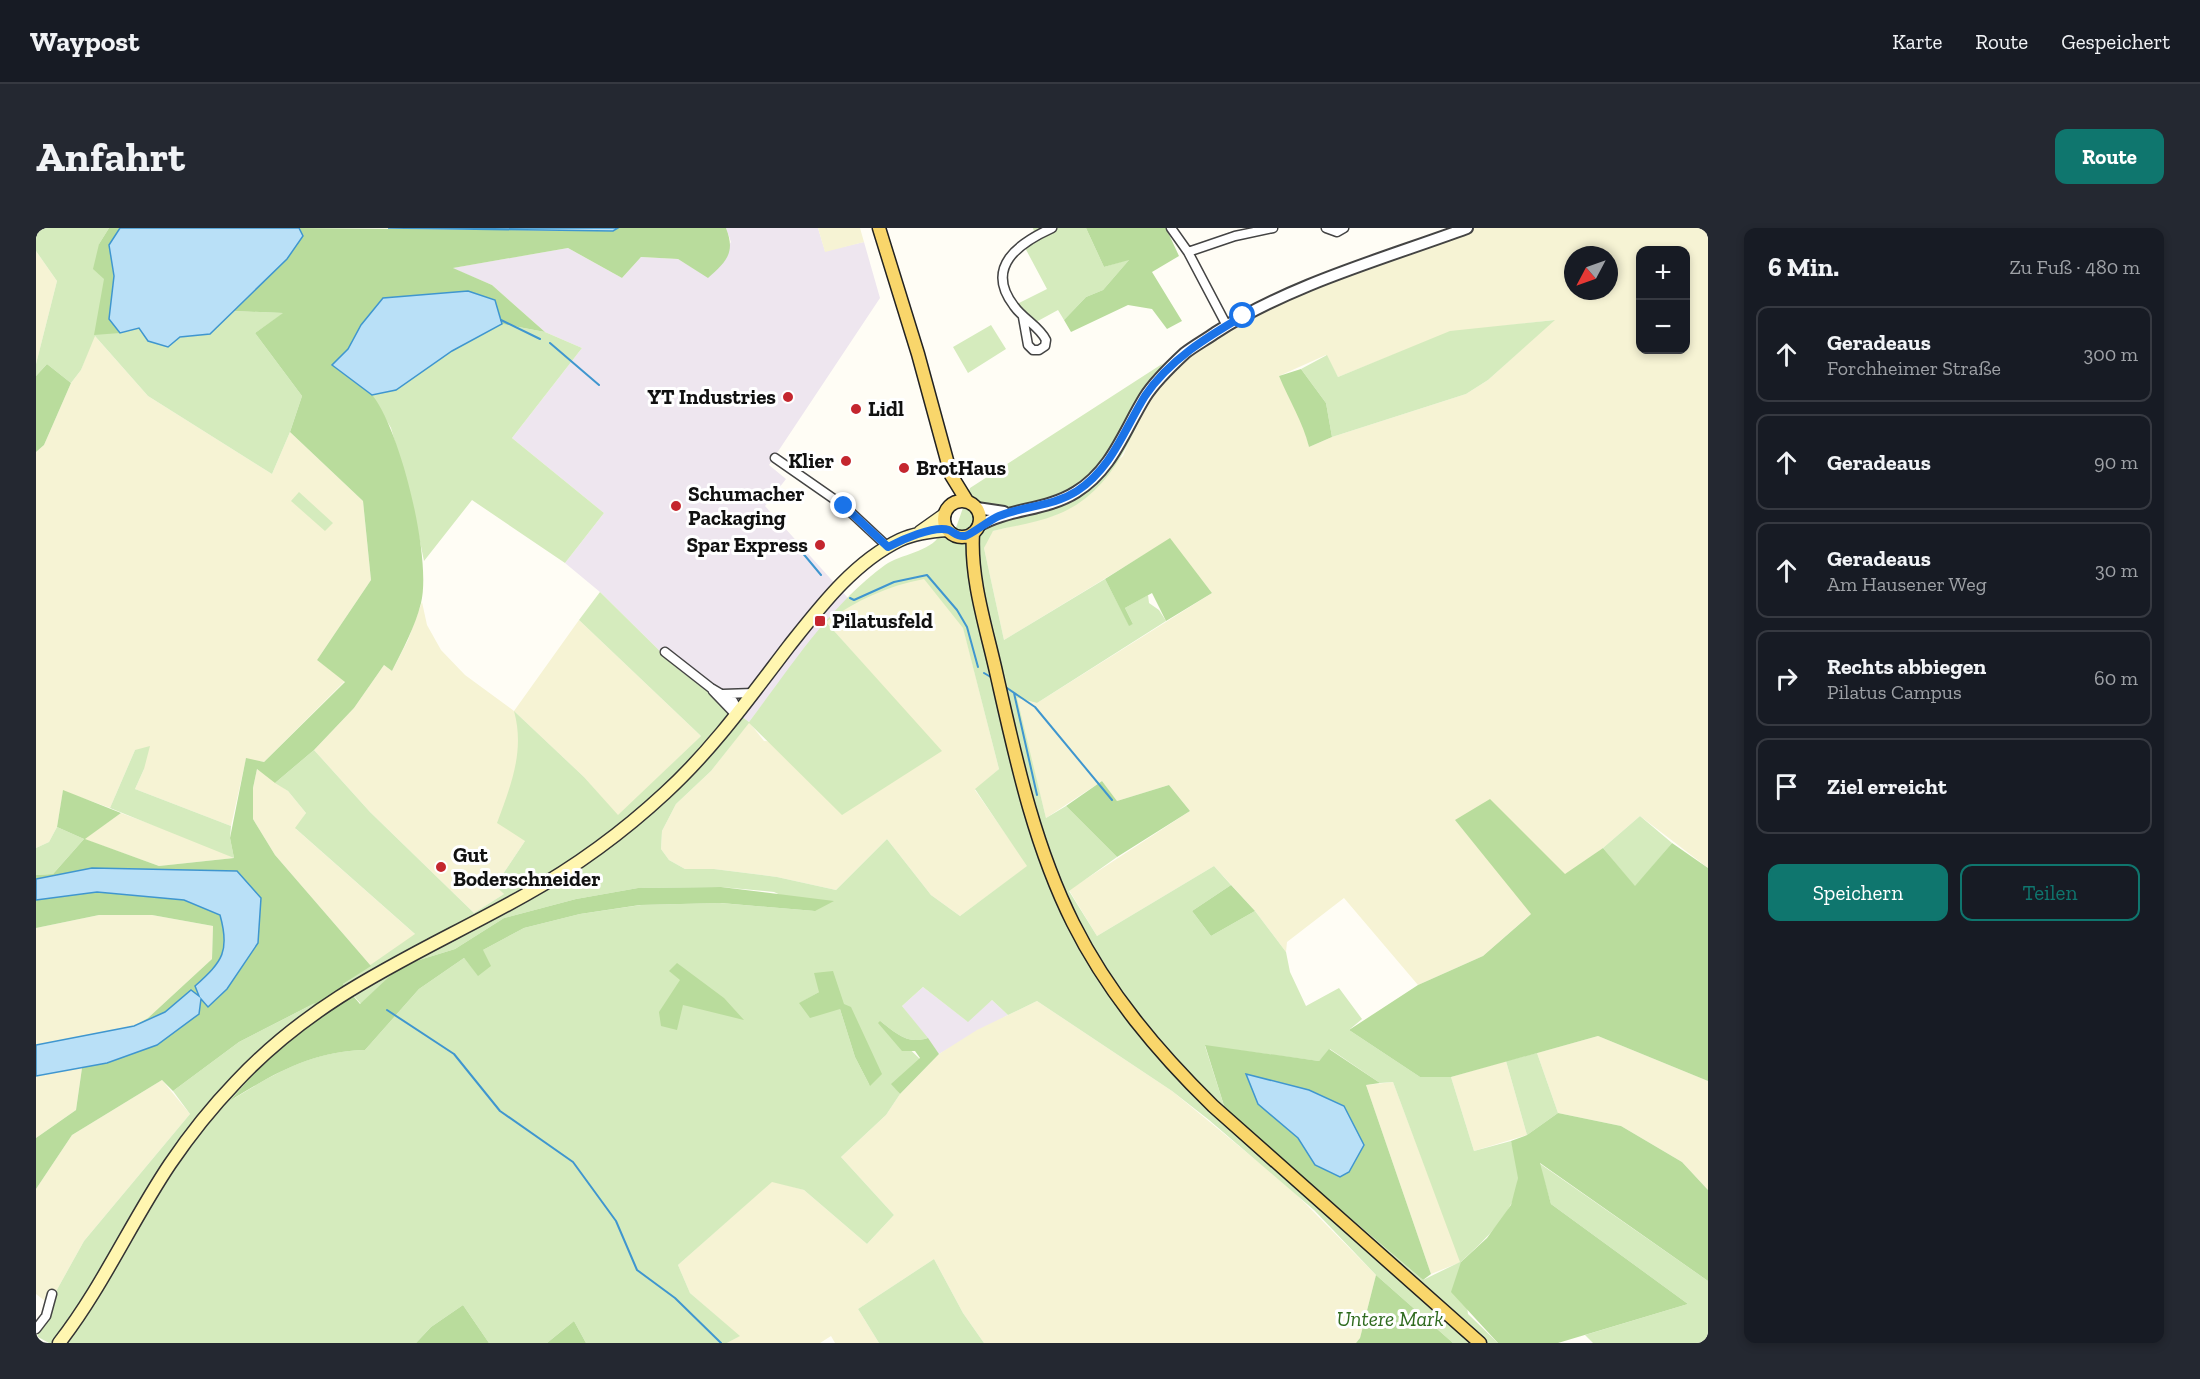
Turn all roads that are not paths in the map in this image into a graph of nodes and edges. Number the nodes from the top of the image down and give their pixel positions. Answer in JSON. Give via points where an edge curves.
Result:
{"nodes":[{"id":1,"x":879,"y":228,"type":"edge"},
{"id":2,"x":1052,"y":228,"type":"edge"},
{"id":3,"x":1171,"y":228,"type":"edge"},
{"id":4,"x":1273,"y":228,"type":"edge"},
{"id":5,"x":1326,"y":228,"type":"edge"},
{"id":6,"x":1344,"y":228,"type":"edge"},
{"id":7,"x":1467,"y":228,"type":"edge"},
{"id":8,"x":1188,"y":252,"type":"junction"},
{"id":9,"x":1023,"y":316,"type":"dead end"},
{"id":10,"x":1227,"y":326,"type":"junction"},
{"id":11,"x":775,"y":458,"type":"dead end"},
{"id":12,"x":951,"y":475,"type":"junction"},
{"id":13,"x":972,"y":505,"type":"junction"},
{"id":14,"x":947,"y":510,"type":"junction"},
{"id":15,"x":1007,"y":512,"type":"junction"},
{"id":16,"x":976,"y":529,"type":"junction"},
{"id":17,"x":954,"y":533,"type":"junction"},
{"id":18,"x":916,"y":534,"type":"junction"},
{"id":19,"x":888,"y":547,"type":"junction"},
{"id":20,"x":974,"y":567,"type":"junction"},
{"id":21,"x":665,"y":652,"type":"dead end"},
{"id":22,"x":711,"y":688,"type":"junction"},
{"id":23,"x":722,"y":693,"type":"junction"},
{"id":24,"x":753,"y":693,"type":"junction"},
{"id":25,"x":737,"y":714,"type":"junction"},
{"id":26,"x":52,"y":1294,"type":"dead end"},
{"id":27,"x":36,"y":1329,"type":"edge"},
{"id":28,"x":59,"y":1343,"type":"edge"},
{"id":29,"x":1480,"y":1343,"type":"edge"}],
"edges":[{"from":1,"to":12,"type":"main road"},
{"from":2,"to":9,"type":"street","via":[[1018,246],[1006,265],[1005,287],[1013,306]]},
{"from":3,"to":8,"type":"street"},
{"from":4,"to":8,"type":"street"},
{"from":5,"to":6,"type":"street","via":[[1337,232]]},
{"from":7,"to":10,"type":"street","via":[[1303,289]]},
{"from":8,"to":10,"type":"street"},
{"from":10,"to":15,"type":"street","via":[[1186,352],[1161,377],[1102,470],[1078,491],[1052,504]]},
{"from":11,"to":19,"type":"street","via":[[844,506]]},
{"from":12,"to":13,"type":"main road"},
{"from":12,"to":14,"type":"main road"},
{"from":13,"to":14,"type":"main road"},
{"from":13,"to":15,"type":"street"},
{"from":13,"to":16,"type":"main road","via":[[980,520]]},
{"from":14,"to":17,"type":"main road"},
{"from":14,"to":18,"type":"main road"},
{"from":15,"to":16,"type":"street"},
{"from":16,"to":17,"type":"main road"},
{"from":16,"to":20,"type":"main road"},
{"from":17,"to":18,"type":"main road"},
{"from":17,"to":20,"type":"main road"},
{"from":18,"to":19,"type":"main road"},
{"from":19,"to":24,"type":"main road","via":[[829,597]]},
{"from":20,"to":29,"type":"main road","via":[[1017,765],[1038,839],[1073,923],[1111,988],[1171,1065],[1213,1106]]},
{"from":21,"to":22,"type":"street"},
{"from":22,"to":23,"type":"street"},
{"from":22,"to":25,"type":"street"},
{"from":23,"to":24,"type":"street"},
{"from":23,"to":25,"type":"street","via":[[733,701]]},
{"from":24,"to":25,"type":"main road"},
{"from":25,"to":28,"type":"main road","via":[[666,793],[624,829],[525,895],[378,971],[282,1038],[236,1082],[170,1164]]},
{"from":26,"to":27,"type":"street","via":[[46,1316]]}]}
